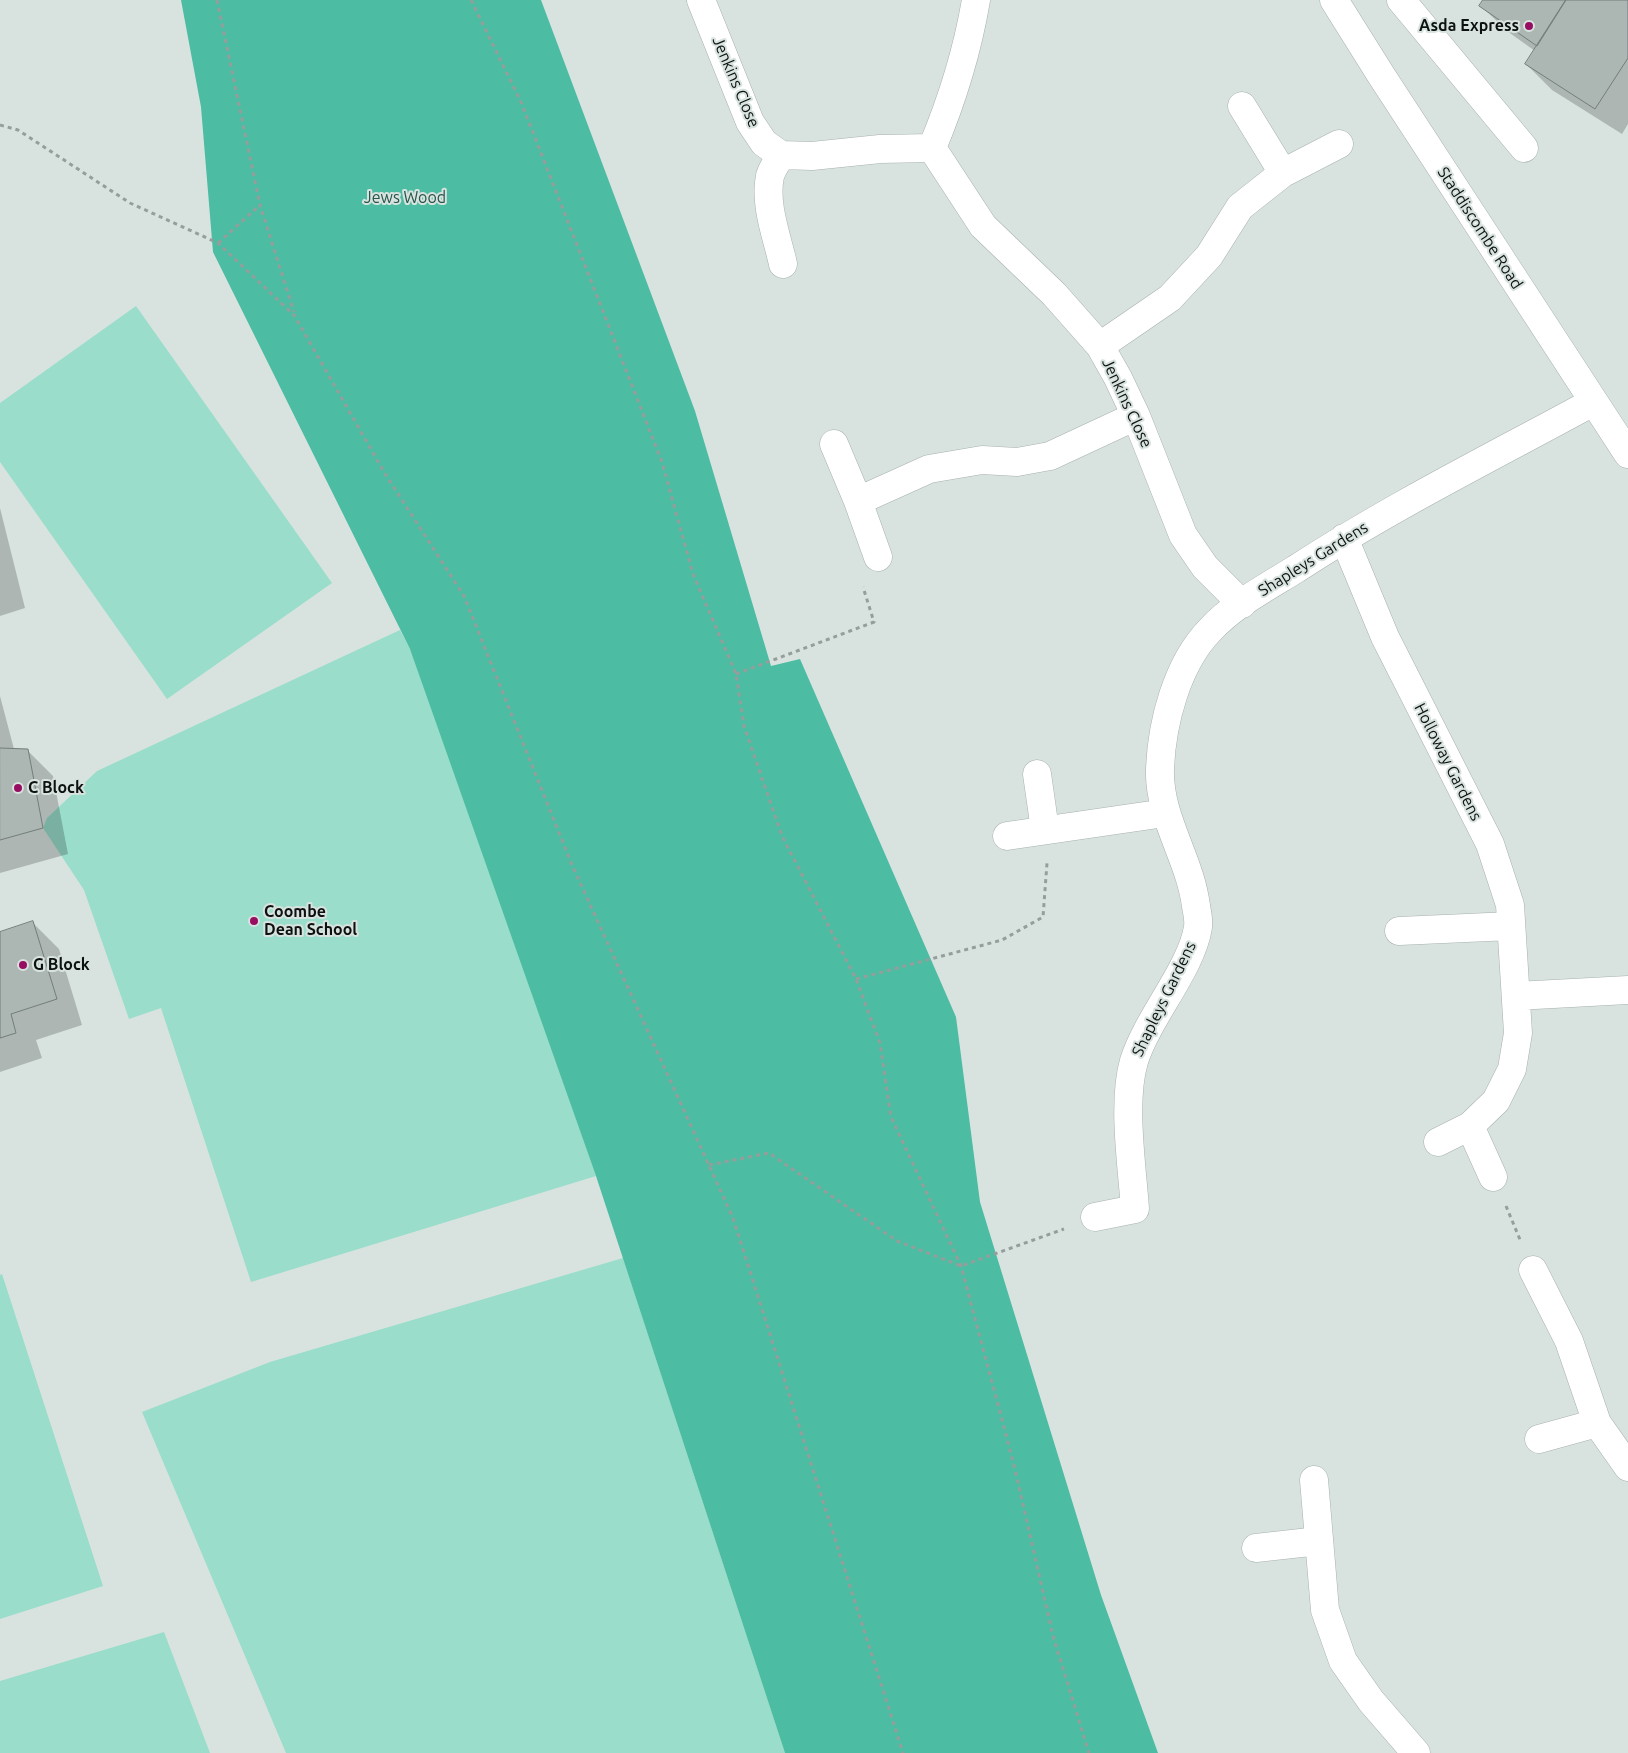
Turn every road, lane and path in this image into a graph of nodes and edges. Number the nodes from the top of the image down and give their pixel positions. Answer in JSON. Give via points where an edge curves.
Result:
{"nodes":[{"id":1,"x":217,"y":0,"type":"edge"},
{"id":2,"x":471,"y":0,"type":"edge"},
{"id":3,"x":701,"y":0,"type":"edge"},
{"id":4,"x":976,"y":0,"type":"edge"},
{"id":5,"x":1335,"y":0,"type":"edge"},
{"id":6,"x":1401,"y":0,"type":"edge"},
{"id":7,"x":1242,"y":106,"type":"dead end"},
{"id":8,"x":0,"y":125,"type":"edge"},
{"id":9,"x":1339,"y":144,"type":"dead end"},
{"id":10,"x":932,"y":148,"type":"junction"},
{"id":11,"x":1524,"y":148,"type":"dead end"},
{"id":12,"x":781,"y":155,"type":"junction"},
{"id":13,"x":1283,"y":173,"type":"junction"},
{"id":14,"x":260,"y":205,"type":"junction"},
{"id":15,"x":218,"y":244,"type":"junction"},
{"id":16,"x":783,"y":264,"type":"dead end"},
{"id":17,"x":294,"y":315,"type":"junction"},
{"id":18,"x":1100,"y":346,"type":"junction"},
{"id":19,"x":1593,"y":402,"type":"junction"},
{"id":20,"x":1136,"y":416,"type":"junction"},
{"id":21,"x":834,"y":444,"type":"dead end"},
{"id":22,"x":1628,"y":454,"type":"edge"},
{"id":23,"x":858,"y":501,"type":"junction"},
{"id":24,"x":1344,"y":538,"type":"junction"},
{"id":25,"x":878,"y":557,"type":"joint"},
{"id":26,"x":1242,"y":604,"type":"junction"},
{"id":27,"x":736,"y":674,"type":"junction"},
{"id":28,"x":1037,"y":774,"type":"dead end"},
{"id":29,"x":1165,"y":813,"type":"junction"},
{"id":30,"x":1045,"y":830,"type":"junction"},
{"id":31,"x":1007,"y":836,"type":"dead end"},
{"id":32,"x":1511,"y":926,"type":"junction"},
{"id":33,"x":1399,"y":931,"type":"dead end"},
{"id":34,"x":856,"y":979,"type":"junction"},
{"id":35,"x":1628,"y":990,"type":"edge"},
{"id":36,"x":1516,"y":996,"type":"junction"},
{"id":37,"x":1470,"y":1126,"type":"junction"},
{"id":38,"x":1438,"y":1142,"type":"dead end"},
{"id":39,"x":709,"y":1165,"type":"junction"},
{"id":40,"x":1493,"y":1177,"type":"joint"},
{"id":41,"x":1095,"y":1217,"type":"joint"},
{"id":42,"x":961,"y":1266,"type":"junction"},
{"id":43,"x":1533,"y":1270,"type":"joint"},
{"id":44,"x":1597,"y":1423,"type":"junction"},
{"id":45,"x":1538,"y":1439,"type":"dead end"},
{"id":46,"x":1628,"y":1468,"type":"edge"},
{"id":47,"x":1314,"y":1480,"type":"dead end"},
{"id":48,"x":1319,"y":1541,"type":"junction"},
{"id":49,"x":1256,"y":1548,"type":"dead end"},
{"id":50,"x":902,"y":1753,"type":"edge"},
{"id":51,"x":1089,"y":1753,"type":"edge"},
{"id":52,"x":1416,"y":1753,"type":"edge"}],
"edges":[{"from":1,"to":14,"type":"path"},
{"from":2,"to":27,"type":"path","via":[[521,102],[662,462],[693,574]]},
{"from":3,"to":12,"type":"street","name":"Jenkins Close","via":[[750,122],[764,143]]},
{"from":4,"to":10,"type":"street","via":[[952,100]]},
{"from":5,"to":19,"type":"street","name":"Staddiscombe Road"},
{"from":6,"to":11,"type":"street"},
{"from":7,"to":13,"type":"street"},
{"from":8,"to":15,"type":"path","via":[[18,130],[130,203]]},
{"from":9,"to":13,"type":"street"},
{"from":10,"to":12,"type":"street"},
{"from":10,"to":18,"type":"street","name":"Jenkins Close","via":[[983,226],[1054,294]]},
{"from":12,"to":16,"type":"street","via":[[768,187]]},
{"from":13,"to":18,"type":"street","via":[[1240,208],[1209,256],[1170,298]]},
{"from":14,"to":15,"type":"path"},
{"from":14,"to":17,"type":"path"},
{"from":15,"to":17,"type":"path"},
{"from":17,"to":39,"type":"path","via":[[384,472],[464,596],[572,865]]},
{"from":18,"to":20,"type":"street","name":"Jenkins Close"},
{"from":19,"to":22,"type":"street","name":"Staddiscombe Road"},
{"from":19,"to":24,"type":"street","name":"Shapleys Gardens"},
{"from":20,"to":23,"type":"street","via":[[1050,456],[1017,462],[982,460],[929,469]]},
{"from":20,"to":26,"type":"street","name":"Jenkins Close","via":[[1183,535],[1205,567]]},
{"from":21,"to":23,"type":"street"},
{"from":23,"to":25,"type":"street"},
{"from":24,"to":26,"type":"street","name":"Shapleys Gardens"},
{"from":24,"to":32,"type":"street","name":"Holloway Gardens","via":[[1384,637],[1490,844],[1510,905]]},
{"from":25,"to":27,"type":"path","via":[[854,560],[874,622]]},
{"from":26,"to":29,"type":"street","name":"Shapleys Gardens","via":[[1209,631],[1181,672],[1166,718],[1160,769]]},
{"from":27,"to":34,"type":"path","via":[[744,726],[782,836]]},
{"from":28,"to":30,"type":"street"},
{"from":29,"to":30,"type":"street"},
{"from":29,"to":41,"type":"street","name":"Shapleys Gardens","via":[[1193,884],[1198,926],[1188,956],[1148,1028],[1134,1062],[1128,1099],[1135,1209]]},
{"from":30,"to":31,"type":"street"},
{"from":30,"to":34,"type":"path","via":[[1047,867],[1043,917],[1002,940]]},
{"from":32,"to":33,"type":"street"},
{"from":32,"to":36,"type":"street","name":"Holloway Gardens"},
{"from":34,"to":42,"type":"path","via":[[880,1042],[891,1117]]},
{"from":35,"to":36,"type":"street"},
{"from":36,"to":37,"type":"street","name":"Holloway Gardens","via":[[1518,1033],[1512,1069],[1496,1101]]},
{"from":37,"to":38,"type":"street","name":"Holloway Gardens"},
{"from":37,"to":40,"type":"street"},
{"from":39,"to":42,"type":"path","via":[[769,1153],[897,1241]]},
{"from":39,"to":50,"type":"path","via":[[733,1218]]},
{"from":40,"to":43,"type":"path"},
{"from":41,"to":42,"type":"path"},
{"from":42,"to":51,"type":"path","via":[[1014,1465],[1053,1636]]},
{"from":43,"to":44,"type":"street","via":[[1569,1341]]},
{"from":44,"to":45,"type":"street"},
{"from":44,"to":46,"type":"street"},
{"from":47,"to":48,"type":"street"},
{"from":48,"to":49,"type":"street"},
{"from":48,"to":52,"type":"street","via":[[1325,1610],[1343,1661],[1371,1702]]}]}
